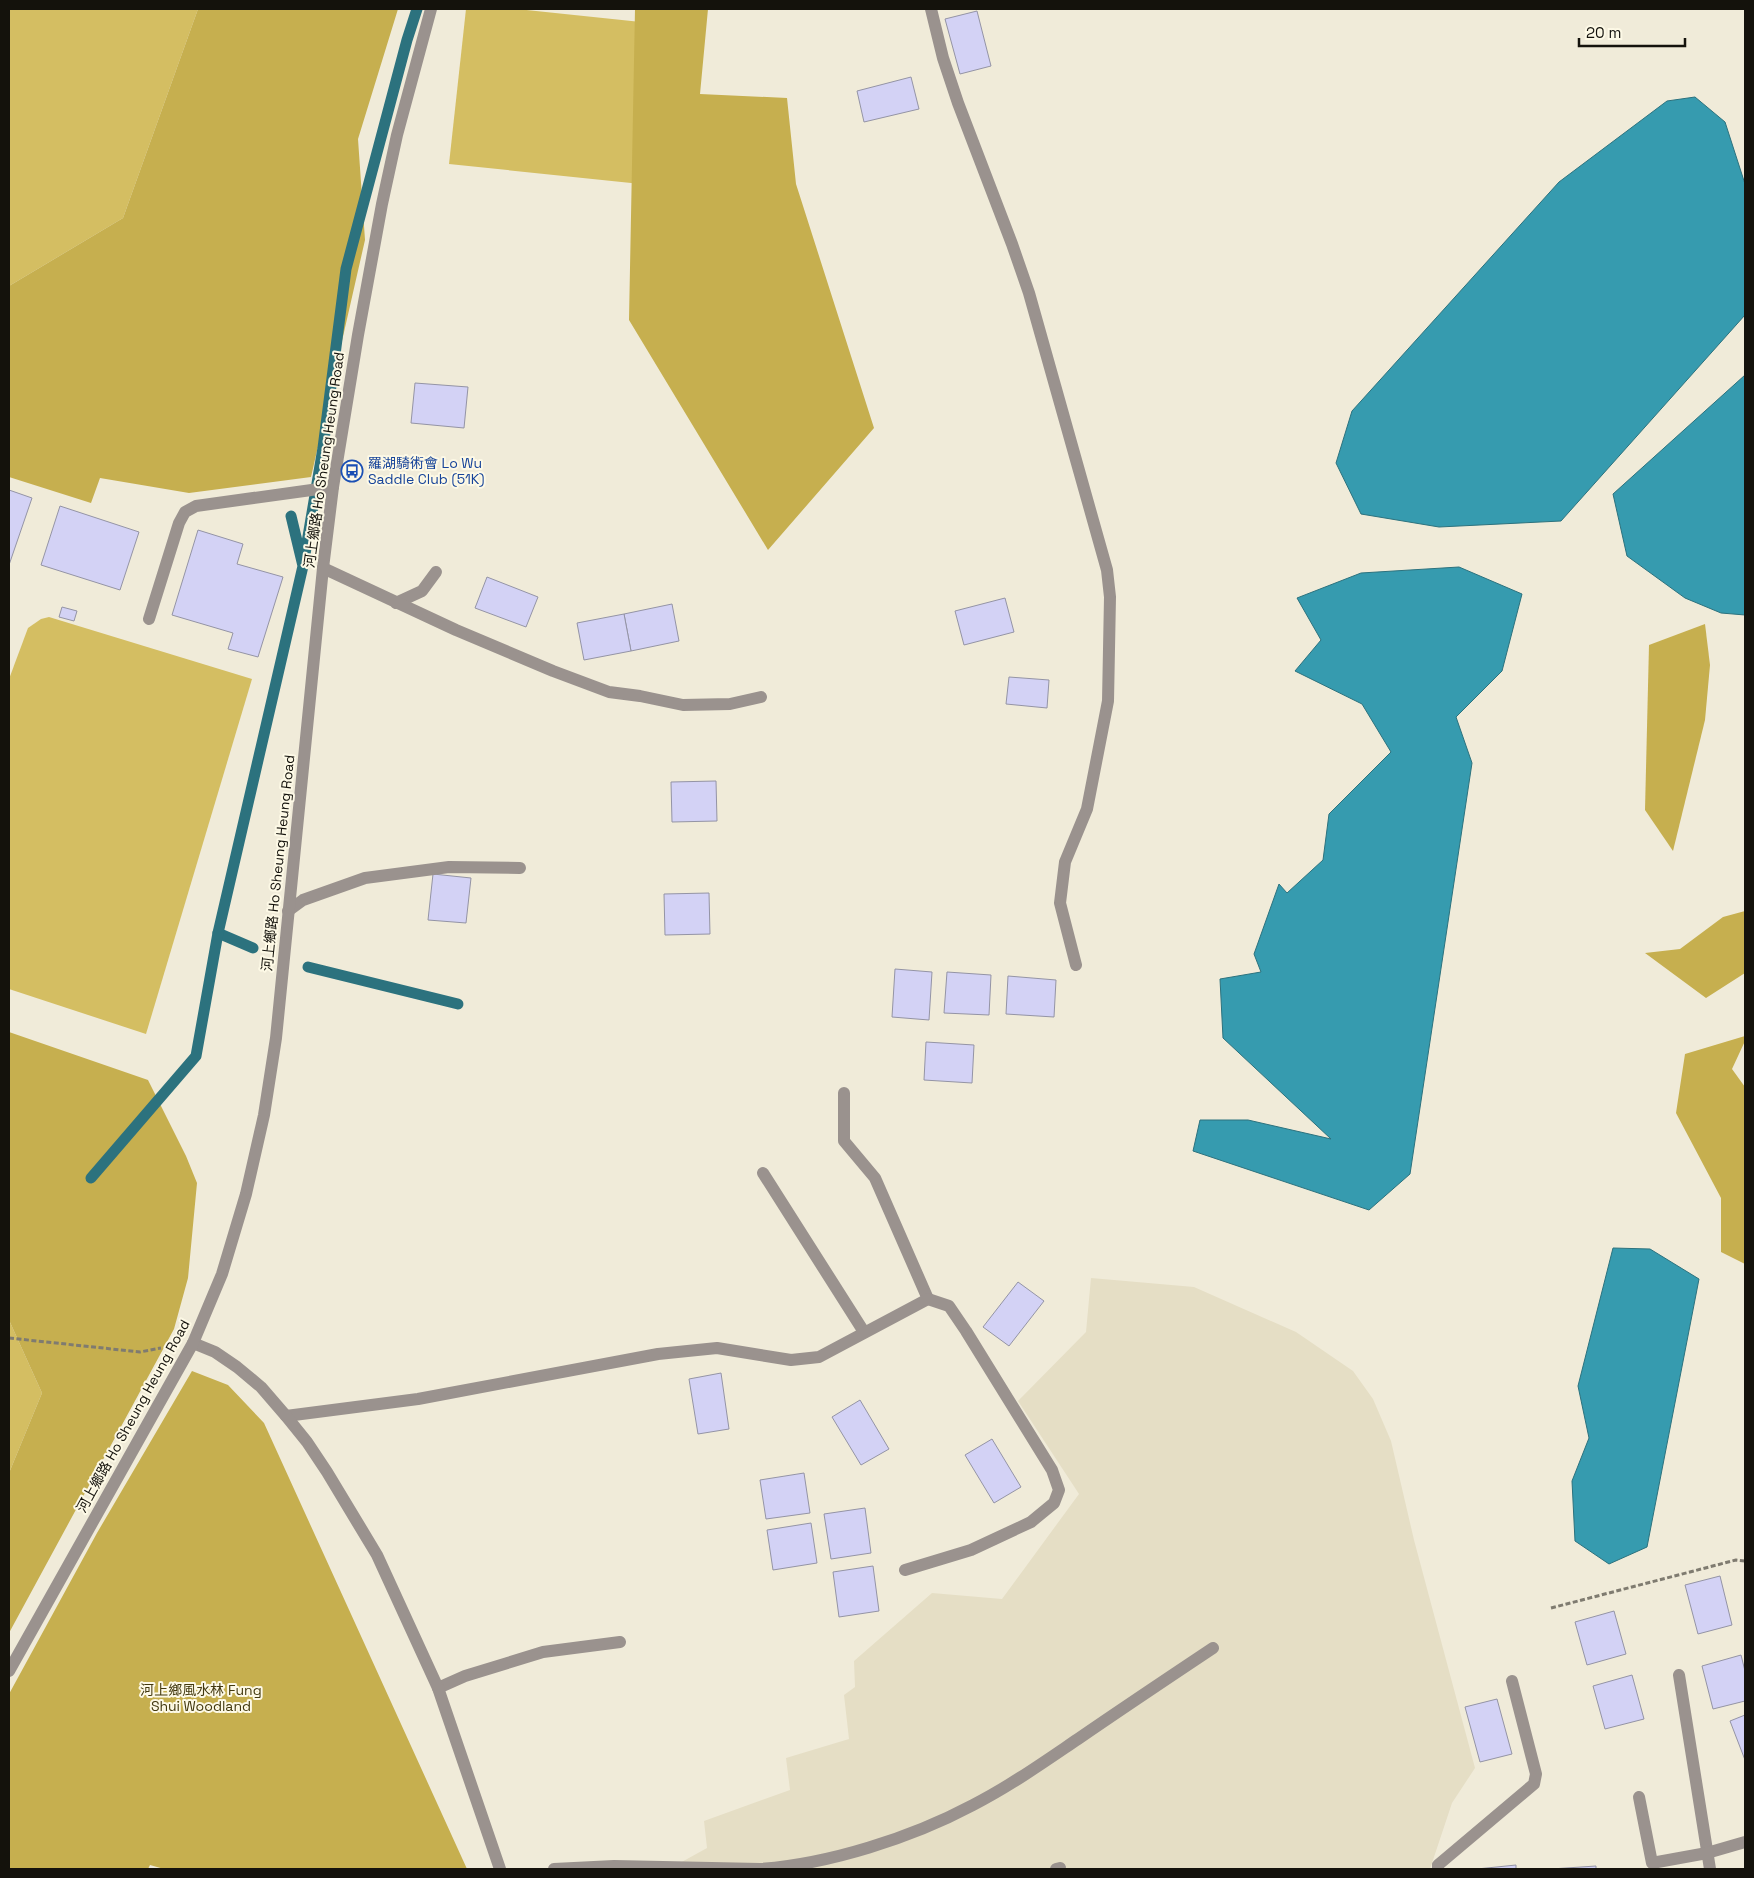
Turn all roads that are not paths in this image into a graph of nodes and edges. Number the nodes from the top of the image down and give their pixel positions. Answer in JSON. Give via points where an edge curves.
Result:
{"nodes":[{"id":1,"x":431,"y":9,"type":"edge"},
{"id":2,"x":930,"y":9,"type":"edge"},
{"id":3,"x":333,"y":487,"type":"junction"},
{"id":4,"x":323,"y":568,"type":"junction"},
{"id":5,"x":436,"y":572,"type":"dead end"},
{"id":6,"x":396,"y":603,"type":"junction"},
{"id":7,"x":149,"y":619,"type":"dead end"},
{"id":8,"x":761,"y":697,"type":"dead end"},
{"id":9,"x":520,"y":868,"type":"dead end"},
{"id":10,"x":288,"y":911,"type":"junction"},
{"id":11,"x":1076,"y":965,"type":"dead end"},
{"id":12,"x":844,"y":1093,"type":"dead end"},
{"id":13,"x":763,"y":1172,"type":"dead end"},
{"id":14,"x":928,"y":1299,"type":"junction"},
{"id":15,"x":864,"y":1332,"type":"junction"},
{"id":16,"x":193,"y":1343,"type":"junction"},
{"id":17,"x":286,"y":1416,"type":"junction"},
{"id":18,"x":905,"y":1570,"type":"dead end"},
{"id":19,"x":620,"y":1642,"type":"dead end"},
{"id":20,"x":1213,"y":1648,"type":"dead end"},
{"id":21,"x":9,"y":1671,"type":"edge"},
{"id":22,"x":1679,"y":1675,"type":"dead end"},
{"id":23,"x":1512,"y":1681,"type":"dead end"},
{"id":24,"x":438,"y":1688,"type":"junction"},
{"id":25,"x":1639,"y":1797,"type":"dead end"},
{"id":26,"x":1745,"y":1842,"type":"edge"},
{"id":27,"x":1707,"y":1853,"type":"junction"},
{"id":28,"x":500,"y":1869,"type":"edge"},
{"id":29,"x":560,"y":1869,"type":"edge"},
{"id":30,"x":1438,"y":1869,"type":"edge"},
{"id":31,"x":1710,"y":1869,"type":"edge"}],
"edges":[{"from":1,"to":3,"type":"street","name":"河上鄉路 Ho Sheung Heung Road","via":[[382,204]]},
{"from":2,"to":11,"type":"street","via":[[958,104],[1029,293],[1107,570],[1110,597],[1108,702],[1086,809],[1066,862],[1060,903]]},
{"from":3,"to":4,"type":"street","name":"河上鄉路 Ho Sheung Heung Road"},
{"from":3,"to":7,"type":"street","via":[[196,506],[186,512],[179,523]]},
{"from":4,"to":6,"type":"street"},
{"from":4,"to":10,"type":"street","name":"河上鄉路 Ho Sheung Heung Road"},
{"from":5,"to":6,"type":"street","via":[[422,591]]},
{"from":6,"to":8,"type":"street","via":[[609,692],[683,706],[730,704]]},
{"from":9,"to":10,"type":"street","via":[[449,868],[364,878],[303,900]]},
{"from":10,"to":16,"type":"street","name":"河上鄉路 Ho Sheung Heung Road","via":[[276,1038],[264,1115],[246,1194],[222,1274]]},
{"from":12,"to":14,"type":"street","via":[[844,1141],[875,1178]]},
{"from":13,"to":15,"type":"street"},
{"from":14,"to":15,"type":"street"},
{"from":14,"to":18,"type":"street","via":[[949,1306],[1052,1470],[1060,1490],[1054,1503],[1031,1522],[971,1550]]},
{"from":15,"to":17,"type":"street","via":[[819,1357],[791,1360],[717,1348],[658,1354],[418,1400]]},
{"from":16,"to":17,"type":"street","via":[[215,1352],[237,1367],[261,1387]]},
{"from":16,"to":21,"type":"street","name":"河上鄉路 Ho Sheung Heung Road"},
{"from":17,"to":24,"type":"street","via":[[327,1472],[377,1555]]},
{"from":19,"to":24,"type":"street","via":[[543,1652],[465,1676]]},
{"from":20,"to":29,"type":"street","via":[[1014,1782],[952,1816],[901,1836],[856,1851],[776,1868],[614,1866]]},
{"from":22,"to":27,"type":"street"},
{"from":23,"to":30,"type":"street","via":[[1536,1774],[1534,1784],[1438,1865]]},
{"from":24,"to":28,"type":"street"},
{"from":25,"to":27,"type":"street","via":[[1652,1863]]},
{"from":26,"to":27,"type":"street"},
{"from":27,"to":31,"type":"street"}]}
